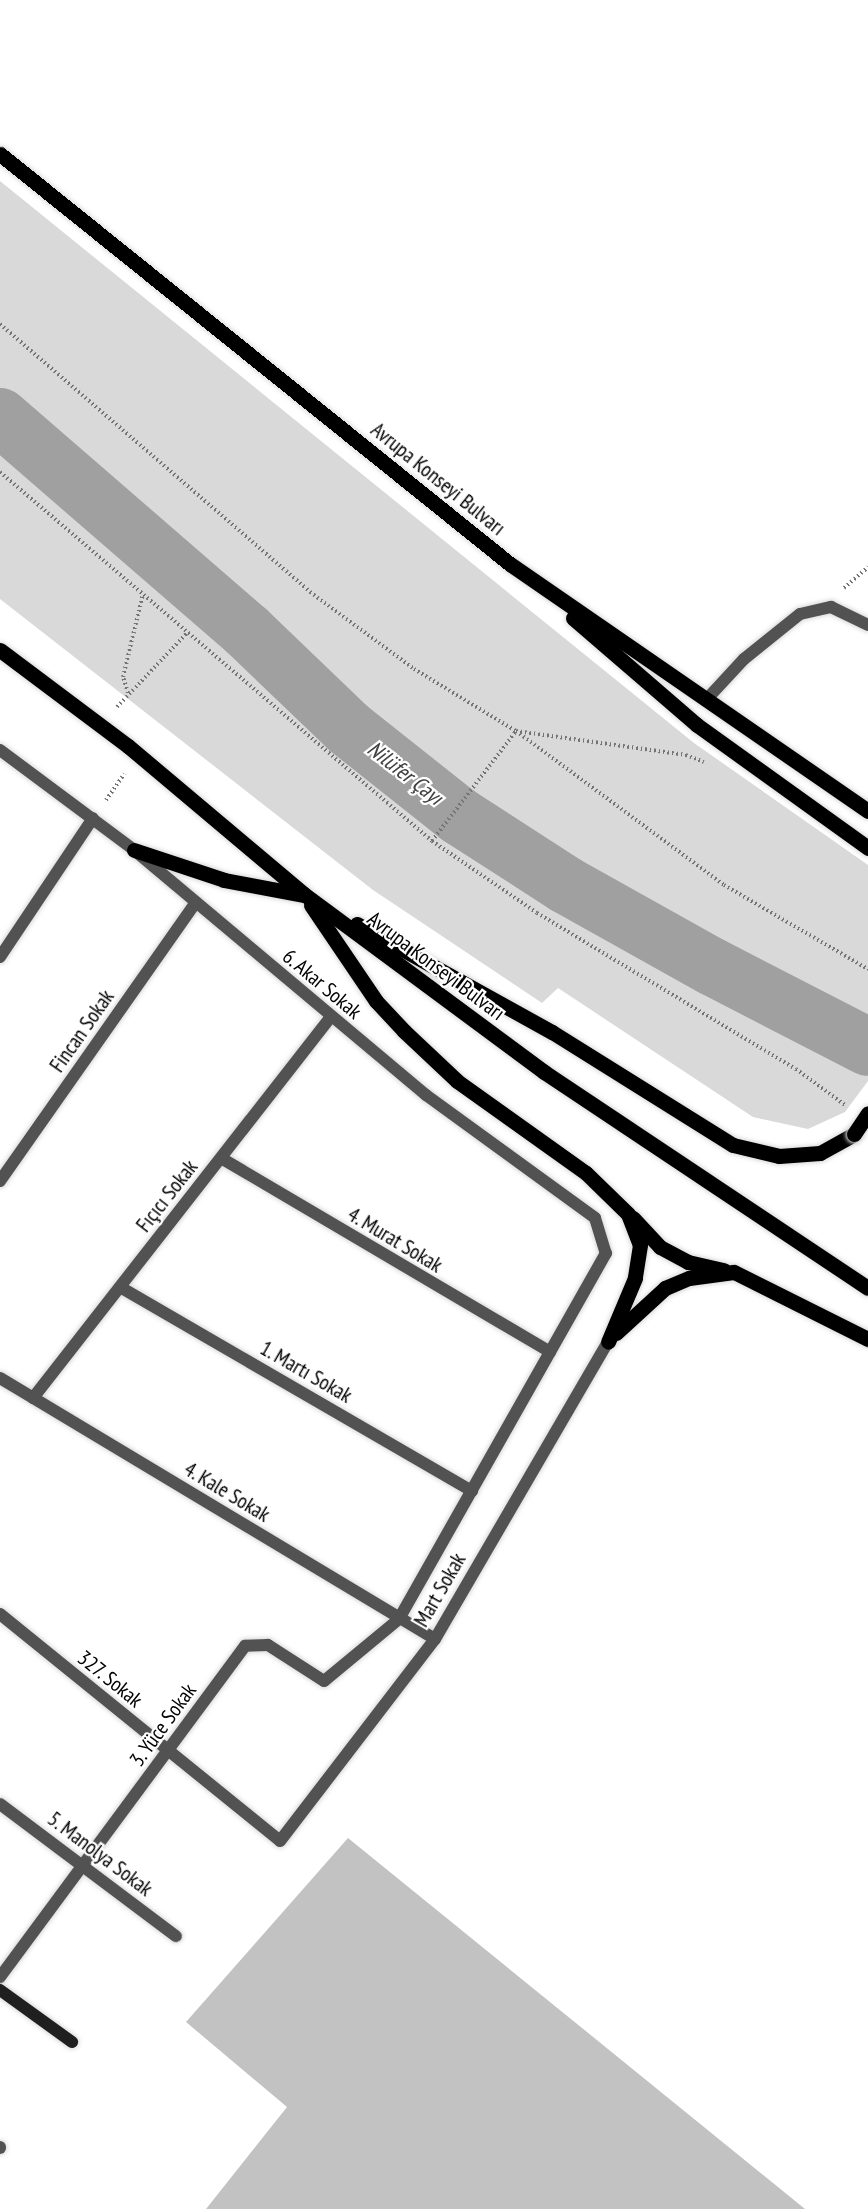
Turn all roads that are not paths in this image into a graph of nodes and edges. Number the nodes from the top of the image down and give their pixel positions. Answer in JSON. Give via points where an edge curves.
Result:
{"nodes":[{"id":1,"x":0,"y":154,"type":"edge"},
{"id":2,"x":510,"y":564,"type":"junction"},
{"id":3,"x":868,"y":625,"type":"edge"},
{"id":4,"x":0,"y":650,"type":"edge"},
{"id":5,"x":706,"y":700,"type":"junction"},
{"id":6,"x":0,"y":750,"type":"edge"},
{"id":7,"x":868,"y":811,"type":"edge"},
{"id":8,"x":93,"y":818,"type":"junction"},
{"id":9,"x":868,"y":848,"type":"edge"},
{"id":10,"x":134,"y":850,"type":"junction"},
{"id":11,"x":305,"y":895,"type":"junction"},
{"id":12,"x":195,"y":904,"type":"junction"},
{"id":13,"x":0,"y":957,"type":"edge"},
{"id":14,"x":331,"y":1017,"type":"junction"},
{"id":15,"x":868,"y":1113,"type":"edge"},
{"id":16,"x":221,"y":1158,"type":"junction"},
{"id":17,"x":0,"y":1181,"type":"edge"},
{"id":18,"x":628,"y":1214,"type":"junction"},
{"id":19,"x":606,"y":1253,"type":"joint"},
{"id":20,"x":734,"y":1272,"type":"junction"},
{"id":21,"x":120,"y":1287,"type":"junction"},
{"id":22,"x":868,"y":1288,"type":"edge"},
{"id":23,"x":868,"y":1339,"type":"edge"},
{"id":24,"x":608,"y":1342,"type":"junction"},
{"id":25,"x":550,"y":1352,"type":"junction"},
{"id":26,"x":0,"y":1378,"type":"edge"},
{"id":27,"x":33,"y":1398,"type":"junction"},
{"id":28,"x":472,"y":1491,"type":"junction"},
{"id":29,"x":0,"y":1614,"type":"edge"},
{"id":30,"x":399,"y":1619,"type":"junction"},
{"id":31,"x":435,"y":1639,"type":"junction"},
{"id":32,"x":168,"y":1750,"type":"junction"},
{"id":33,"x":0,"y":1804,"type":"edge"},
{"id":34,"x":280,"y":1841,"type":"joint"},
{"id":35,"x":84,"y":1867,"type":"junction"},
{"id":36,"x":176,"y":1936,"type":"dead end"},
{"id":37,"x":0,"y":1977,"type":"edge"},
{"id":38,"x":0,"y":1990,"type":"edge"},
{"id":39,"x":72,"y":2042,"type":"dead end"}],
"edges":[{"from":1,"to":2,"type":"main road","name":"Avrupa Konseyi Bulvarı"},
{"from":2,"to":5,"type":"main road","name":"Avrupa Konseyi Bulvarı"},
{"from":2,"to":9,"type":"main road","via":[[697,725]]},
{"from":3,"to":5,"type":"street","via":[[831,607],[800,614],[744,659]]},
{"from":4,"to":11,"type":"main road","name":"Avrupa Konseyi Bulvarı","via":[[128,746]]},
{"from":5,"to":7,"type":"main road","name":"Avrupa Konseyi Bulvarı"},
{"from":6,"to":8,"type":"street","name":"6. Akar Sokak"},
{"from":8,"to":10,"type":"street","name":"6. Akar Sokak"},
{"from":8,"to":13,"type":"street"},
{"from":10,"to":11,"type":"main road","via":[[224,880]]},
{"from":10,"to":12,"type":"street","name":"6. Akar Sokak"},
{"from":11,"to":15,"type":"main road","bridge":true,"via":[[552,1032],[733,1145],[779,1156],[820,1152],[854,1134]]},
{"from":11,"to":18,"type":"main road","via":[[376,1001],[404,1031],[457,1081],[586,1173]]},
{"from":11,"to":22,"type":"main road","name":"Avrupa Konseyi Bulvarı","via":[[544,1072]]},
{"from":12,"to":14,"type":"street","name":"6. Akar Sokak"},
{"from":12,"to":17,"type":"street","name":"Fincan Sokak"},
{"from":14,"to":16,"type":"street","name":"Fıçıcı Sokak"},
{"from":14,"to":19,"type":"street","name":"6. Akar Sokak","via":[[426,1095],[595,1218]]},
{"from":16,"to":21,"type":"street","name":"Fıçıcı Sokak"},
{"from":16,"to":25,"type":"street","name":"4. Murat Sokak"},
{"from":18,"to":20,"type":"main road","via":[[660,1247],[688,1262]]},
{"from":18,"to":24,"type":"main road","via":[[640,1245],[634,1278]]},
{"from":19,"to":25,"type":"street","name":"Mart Sokak"},
{"from":20,"to":23,"type":"main road"},
{"from":20,"to":24,"type":"main road","via":[[689,1278],[665,1288],[644,1303]]},
{"from":21,"to":27,"type":"street","name":"Fıçıcı Sokak"},
{"from":21,"to":28,"type":"street","name":"1. Martı Sokak"},
{"from":24,"to":31,"type":"street","name":"Mart Sokak"},
{"from":25,"to":28,"type":"street","name":"Mart Sokak"},
{"from":26,"to":27,"type":"street","name":"4. Kale Sokak"},
{"from":27,"to":30,"type":"street","name":"4. Kale Sokak"},
{"from":28,"to":30,"type":"street","name":"Mart Sokak"},
{"from":29,"to":32,"type":"street","name":"327. Sokak"},
{"from":30,"to":31,"type":"street","name":"4. Kale Sokak"},
{"from":30,"to":32,"type":"street","name":"3. Yüce Sokak","via":[[324,1681],[268,1645],[245,1646]]},
{"from":31,"to":34,"type":"street","name":"Mart Sokak"},
{"from":32,"to":34,"type":"street","name":"327. Sokak"},
{"from":32,"to":35,"type":"street","name":"3. Yüce Sokak"},
{"from":33,"to":35,"type":"street","name":"5. Manolya Sokak"},
{"from":35,"to":36,"type":"street","name":"5. Manolya Sokak"},
{"from":35,"to":37,"type":"street","name":"3. Yüce Sokak"},
{"from":38,"to":39,"type":"main road"}]}
